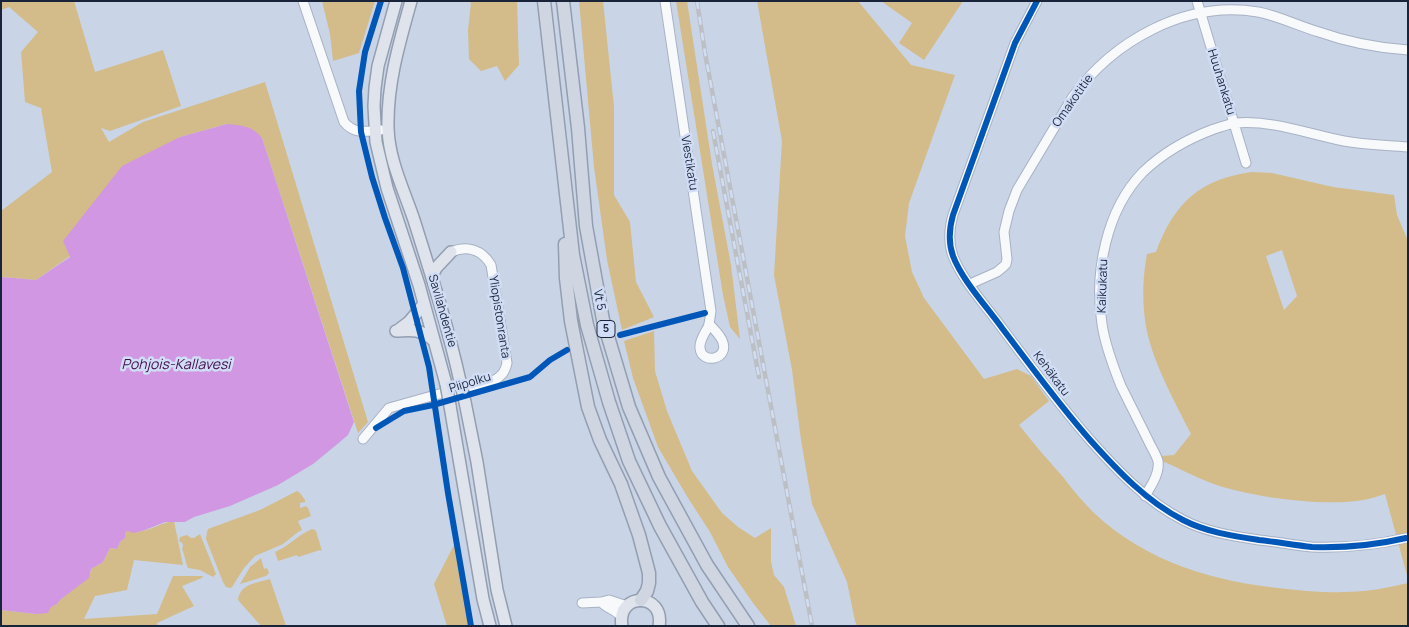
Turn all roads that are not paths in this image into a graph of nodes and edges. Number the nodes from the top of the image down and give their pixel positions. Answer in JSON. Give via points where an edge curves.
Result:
{"nodes":[{"id":1,"x":302,"y":1,"type":"edge"},
{"id":2,"x":396,"y":1,"type":"edge"},
{"id":3,"x":411,"y":1,"type":"edge"},
{"id":4,"x":544,"y":1,"type":"edge"},
{"id":5,"x":563,"y":1,"type":"edge"},
{"id":6,"x":665,"y":1,"type":"edge"},
{"id":7,"x":1037,"y":1,"type":"edge"},
{"id":8,"x":1197,"y":1,"type":"edge"},
{"id":9,"x":1200,"y":12,"type":"junction"},
{"id":10,"x":1408,"y":50,"type":"edge"},
{"id":11,"x":1234,"y":124,"type":"junction"},
{"id":12,"x":375,"y":130,"type":"junction"},
{"id":13,"x":388,"y":130,"type":"junction"},
{"id":14,"x":1408,"y":147,"type":"edge"},
{"id":15,"x":1246,"y":163,"type":"dead end"},
{"id":16,"x":566,"y":196,"type":"junction"},
{"id":17,"x":424,"y":252,"type":"junction"},
{"id":18,"x":452,"y":252,"type":"junction"},
{"id":19,"x":432,"y":276,"type":"junction"},
{"id":20,"x":970,"y":284,"type":"junction"},
{"id":21,"x":424,"y":304,"type":"junction"},
{"id":22,"x":709,"y":324,"type":"dead end"},
{"id":23,"x":433,"y":340,"type":"junction"},
{"id":24,"x":363,"y":439,"type":"dead end"},
{"id":25,"x":1145,"y":496,"type":"junction"},
{"id":26,"x":1406,"y":538,"type":"dead end"},
{"id":27,"x":641,"y":600,"type":"junction"},
{"id":28,"x":582,"y":603,"type":"dead end"},
{"id":29,"x":623,"y":620,"type":"edge"},
{"id":30,"x":490,"y":626,"type":"edge"},
{"id":31,"x":506,"y":626,"type":"edge"},
{"id":32,"x":659,"y":626,"type":"edge"},
{"id":33,"x":718,"y":626,"type":"edge"},
{"id":34,"x":748,"y":626,"type":"edge"}],
"edges":[{"from":1,"to":12,"type":"street","via":[[344,122],[349,128],[362,132]]},
{"from":2,"to":12,"type":"main road","name":"Savilahdentie","via":[[378,66]]},
{"from":3,"to":13,"type":"main road","name":"Savilahdentie","via":[[392,77]]},
{"from":4,"to":16,"type":"highway","name":"Vt 5","number":"5"},
{"from":5,"to":34,"type":"highway","name":"Vt 5","number":"5","via":[[586,226],[603,320],[630,406],[659,477],[708,565]]},
{"from":6,"to":22,"type":"street","name":"Viestikatu","via":[[711,311]]},
{"from":7,"to":20,"type":"street","name":"Kehäkatu","via":[[1015,43],[953,215],[949,235],[952,253]]},
{"from":8,"to":9,"type":"street","name":"Huuhankatu"},
{"from":9,"to":10,"type":"street","name":"Omakotitie","via":[[1227,9],[1256,11],[1341,39]]},
{"from":9,"to":11,"type":"street","name":"Huuhankatu"},
{"from":9,"to":20,"type":"street","name":"Omakotitie","via":[[1168,21],[1141,34],[1103,62],[1081,85],[1017,190],[1004,232],[1006,264],[997,272]]},
{"from":11,"to":14,"type":"street","name":"Kaikukatu","via":[[1282,126],[1364,144]]},
{"from":11,"to":15,"type":"street","name":"Huuhankatu"},
{"from":11,"to":25,"type":"street","name":"Kaikukatu","via":[[1200,134],[1166,152],[1149,166],[1124,197],[1105,246],[1100,305],[1106,341],[1120,383],[1158,460],[1157,471]]},
{"from":12,"to":13,"type":"street"},
{"from":12,"to":21,"type":"main road","name":"Savilahdentie","via":[[387,188]]},
{"from":13,"to":17,"type":"main road","name":"Savilahdentie","via":[[396,173]]},
{"from":16,"to":27,"type":"highway","via":[[566,278],[576,352],[588,407],[624,492],[649,573],[647,591]]},
{"from":16,"to":33,"type":"highway","name":"Vt 5","number":"5","via":[[587,325],[629,461],[660,526]]},
{"from":17,"to":18,"type":"main road","via":[[441,256]]},
{"from":17,"to":19,"type":"main road","name":"Savilahdentie"},
{"from":18,"to":19,"type":"main road"},
{"from":18,"to":24,"type":"street","name":"Yliopistonranta","via":[[465,248],[477,251],[486,256],[491,265],[508,363],[505,371],[493,381],[388,408]]},
{"from":19,"to":31,"type":"main road","name":"Savilahdentie","bridge":true,"via":[[465,402]]},
{"from":20,"to":25,"type":"street","name":"Kehäkatu","via":[[1071,418]]},
{"from":21,"to":23,"type":"main road","name":"Savilahdentie"},
{"from":21,"to":23,"type":"main road","via":[[409,322],[396,331],[413,330]]},
{"from":23,"to":30,"type":"main road","name":"Savilahdentie","bridge":true,"via":[[446,384]]},
{"from":25,"to":26,"type":"street","name":"Kehäkatu","via":[[1183,520],[1221,534],[1245,538],[1317,547],[1353,546]]},
{"from":27,"to":29,"type":"main road","via":[[631,602]]},
{"from":27,"to":32,"type":"main road","via":[[656,608]]},
{"from":28,"to":29,"type":"street","via":[[609,600]]}]}
